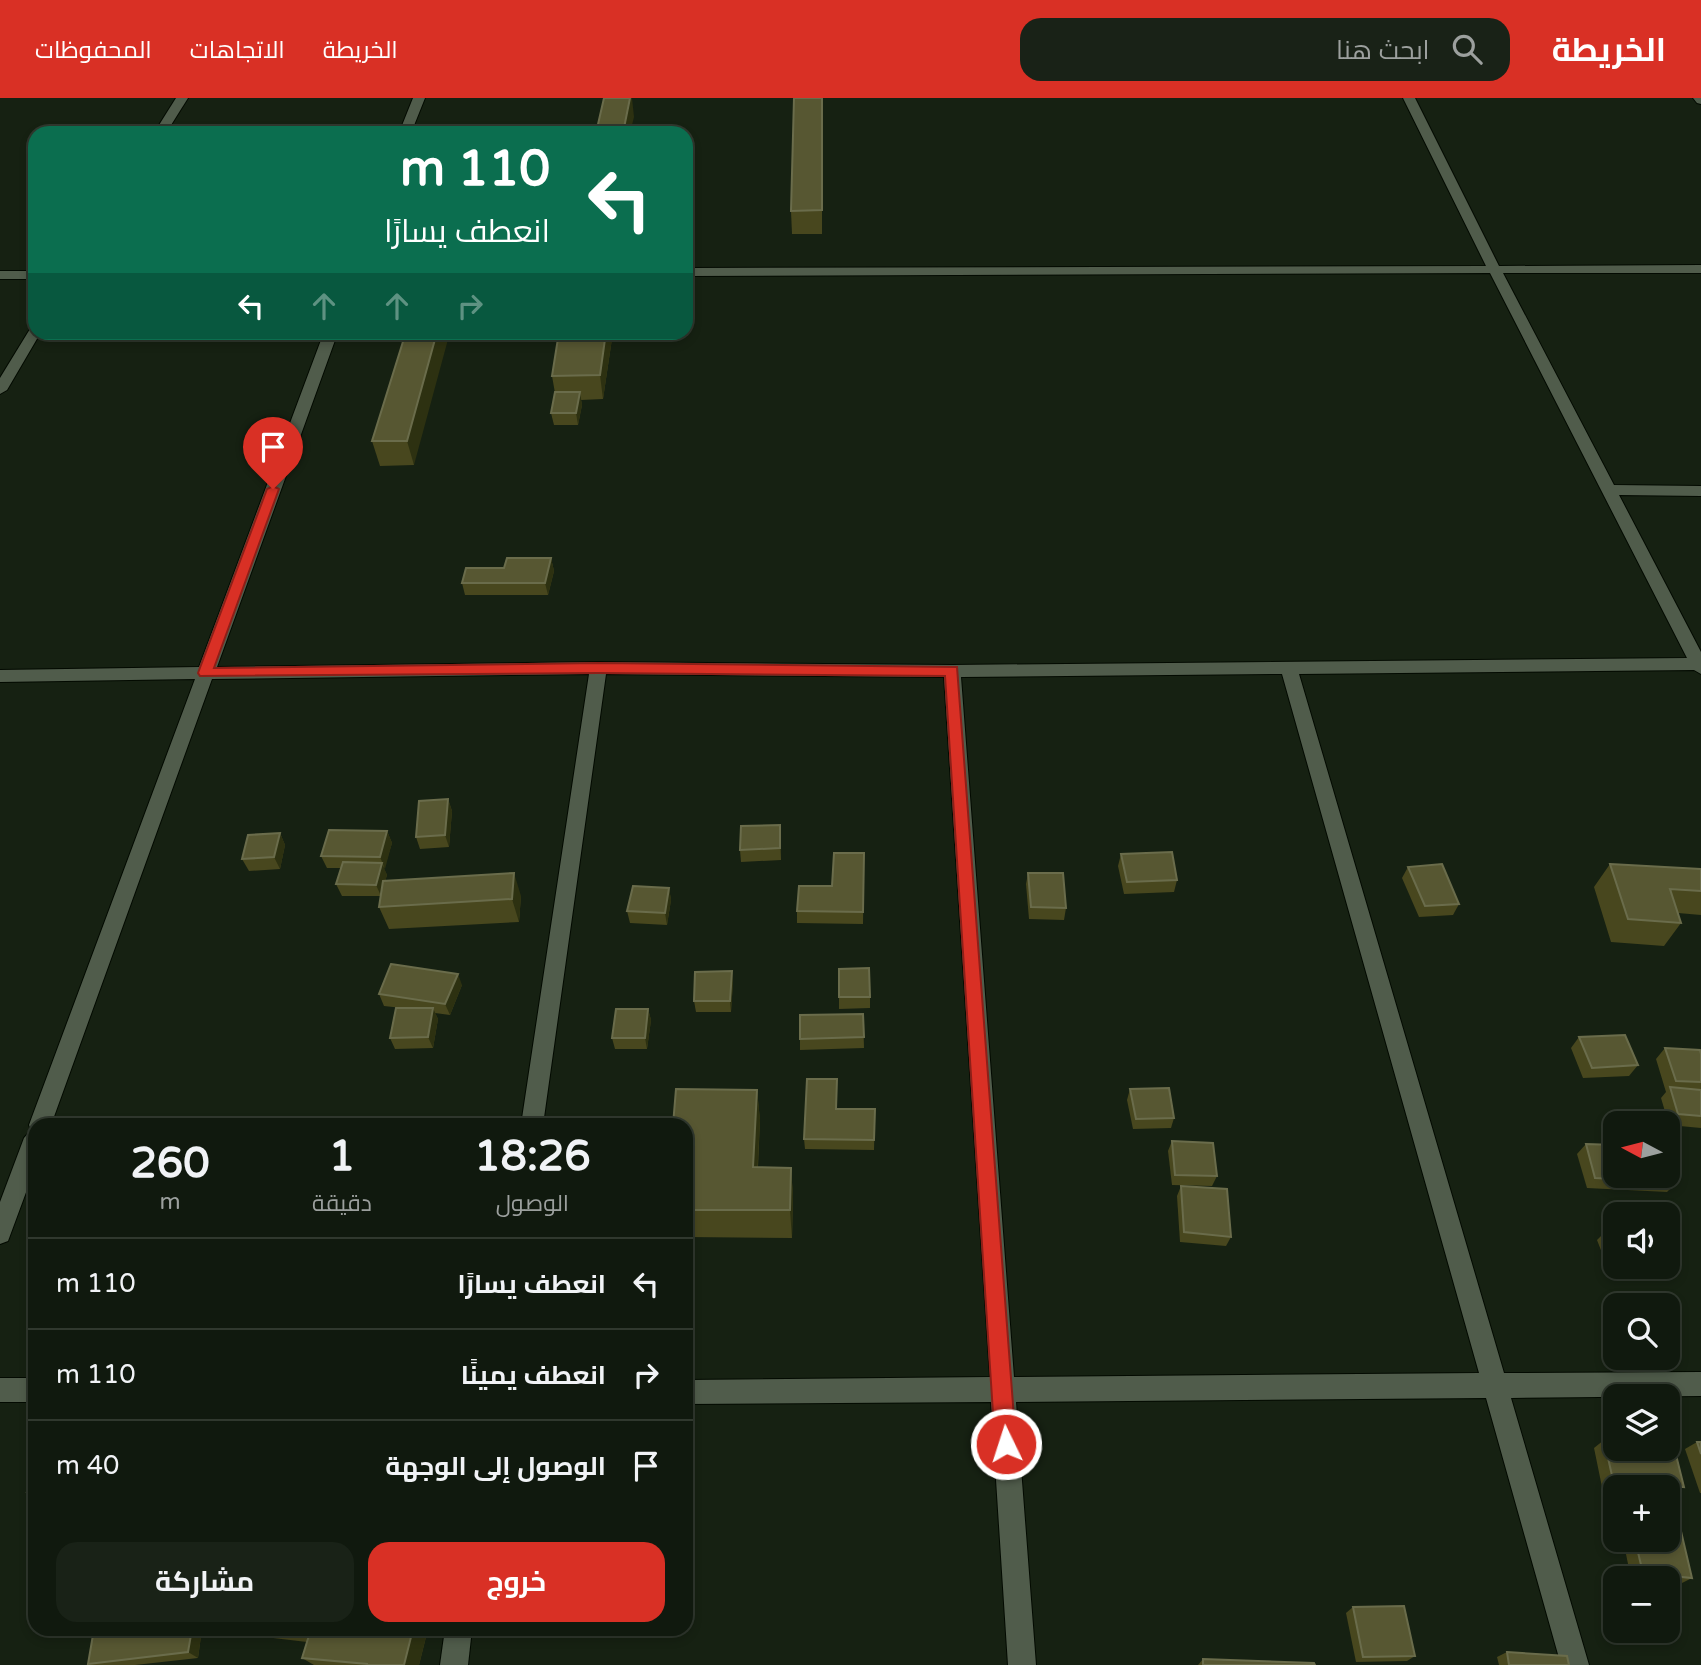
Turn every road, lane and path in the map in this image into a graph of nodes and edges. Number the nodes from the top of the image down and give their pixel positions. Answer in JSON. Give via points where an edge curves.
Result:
{"nodes":[{"id":1,"x":182,"y":98,"type":"edge"},
{"id":2,"x":419,"y":98,"type":"edge"},
{"id":3,"x":1409,"y":98,"type":"edge"},
{"id":4,"x":164,"y":126,"type":"edge"},
{"id":5,"x":408,"y":126,"type":"edge"},
{"id":6,"x":1494,"y":269,"type":"junction"},
{"id":7,"x":1701,"y":269,"type":"edge"},
{"id":8,"x":693,"y":272,"type":"edge"},
{"id":9,"x":0,"y":275,"type":"edge"},
{"id":10,"x":28,"y":275,"type":"edge"},
{"id":11,"x":30,"y":340,"type":"edge"},
{"id":12,"x":328,"y":340,"type":"edge"},
{"id":13,"x":0,"y":390,"type":"edge"},
{"id":14,"x":1608,"y":490,"type":"junction"},
{"id":15,"x":1701,"y":491,"type":"edge"},
{"id":16,"x":1700,"y":665,"type":"edge"},
{"id":17,"x":598,"y":668,"type":"junction"},
{"id":18,"x":1289,"y":668,"type":"junction"},
{"id":19,"x":952,"y":671,"type":"junction"},
{"id":20,"x":205,"y":673,"type":"junction"},
{"id":21,"x":0,"y":676,"type":"edge"},
{"id":22,"x":43,"y":1118,"type":"edge"},
{"id":23,"x":533,"y":1118,"type":"edge"},
{"id":24,"x":28,"y":1157,"type":"edge"},
{"id":25,"x":0,"y":1234,"type":"edge"},
{"id":26,"x":1701,"y":1384,"type":"edge"},
{"id":27,"x":1496,"y":1385,"type":"junction"},
{"id":28,"x":1001,"y":1389,"type":"junction"},
{"id":29,"x":0,"y":1390,"type":"edge"},
{"id":30,"x":28,"y":1390,"type":"edge"},
{"id":31,"x":693,"y":1392,"type":"edge"},
{"id":32,"x":458,"y":1636,"type":"edge"},
{"id":33,"x":454,"y":1665,"type":"edge"},
{"id":34,"x":1022,"y":1665,"type":"edge"},
{"id":35,"x":1576,"y":1665,"type":"edge"}],
"edges":[{"from":1,"to":4,"type":"street"},
{"from":2,"to":5,"type":"street"},
{"from":3,"to":6,"type":"street"},
{"from":6,"to":7,"type":"street"},
{"from":6,"to":8,"type":"street"},
{"from":6,"to":14,"type":"street"},
{"from":9,"to":10,"type":"street"},
{"from":11,"to":13,"type":"street"},
{"from":12,"to":20,"type":"street"},
{"from":14,"to":15,"type":"street"},
{"from":14,"to":16,"type":"street"},
{"from":16,"to":18,"type":"street"},
{"from":17,"to":19,"type":"street"},
{"from":17,"to":20,"type":"street"},
{"from":17,"to":23,"type":"street"},
{"from":18,"to":19,"type":"street"},
{"from":18,"to":27,"type":"street"},
{"from":19,"to":28,"type":"street"},
{"from":20,"to":21,"type":"street"},
{"from":20,"to":22,"type":"street"},
{"from":24,"to":25,"type":"street"},
{"from":26,"to":27,"type":"street"},
{"from":27,"to":28,"type":"street"},
{"from":27,"to":35,"type":"street"},
{"from":28,"to":31,"type":"street"},
{"from":28,"to":34,"type":"street"},
{"from":29,"to":30,"type":"street"},
{"from":32,"to":33,"type":"street"}]}
